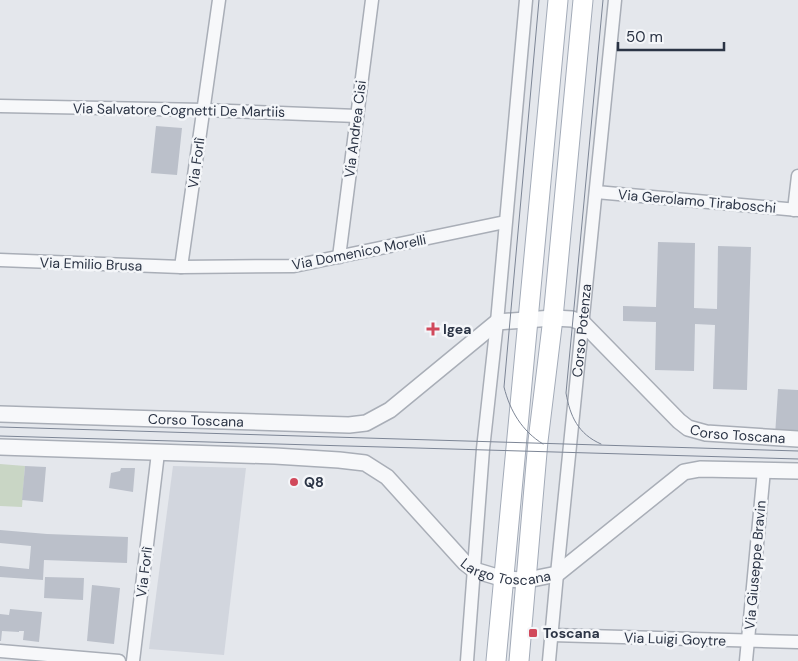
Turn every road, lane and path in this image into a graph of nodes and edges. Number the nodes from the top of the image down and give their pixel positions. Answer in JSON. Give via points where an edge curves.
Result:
{"nodes":[{"id":1,"x":219,"y":0,"type":"edge"},
{"id":2,"x":372,"y":0,"type":"edge"},
{"id":3,"x":526,"y":0,"type":"edge"},
{"id":4,"x":558,"y":0,"type":"edge"},
{"id":5,"x":583,"y":0,"type":"edge"},
{"id":6,"x":615,"y":0,"type":"edge"},
{"id":7,"x":0,"y":106,"type":"edge"},
{"id":8,"x":204,"y":110,"type":"junction"},
{"id":9,"x":357,"y":116,"type":"junction"},
{"id":10,"x":798,"y":176,"type":"edge"},
{"id":11,"x":596,"y":192,"type":"junction"},
{"id":12,"x":796,"y":210,"type":"edge"},
{"id":13,"x":505,"y":222,"type":"junction"},
{"id":14,"x":339,"y":258,"type":"junction"},
{"id":15,"x":0,"y":260,"type":"edge"},
{"id":16,"x":181,"y":267,"type":"junction"},
{"id":17,"x":527,"y":318,"type":"junction"},
{"id":18,"x":553,"y":318,"type":"junction"},
{"id":19,"x":497,"y":322,"type":"junction"},
{"id":20,"x":583,"y":323,"type":"junction"},
{"id":21,"x":0,"y":414,"type":"edge"},
{"id":22,"x":798,"y":438,"type":"edge"},
{"id":23,"x":0,"y":448,"type":"edge"},
{"id":24,"x":158,"y":453,"type":"junction"},
{"id":25,"x":764,"y":470,"type":"junction"},
{"id":26,"x":798,"y":471,"type":"edge"},
{"id":27,"x":474,"y":570,"type":"junction"},
{"id":28,"x":557,"y":574,"type":"junction"},
{"id":29,"x":504,"y":580,"type":"junction"},
{"id":30,"x":527,"y":580,"type":"junction"},
{"id":31,"x":552,"y":635,"type":"junction"},
{"id":32,"x":748,"y":641,"type":"junction"},
{"id":33,"x":798,"y":642,"type":"edge"},
{"id":34,"x":0,"y":651,"type":"edge"},
{"id":35,"x":119,"y":661,"type":"edge"},
{"id":36,"x":133,"y":661,"type":"edge"},
{"id":37,"x":467,"y":661,"type":"edge"},
{"id":38,"x":496,"y":661,"type":"edge"},
{"id":39,"x":520,"y":661,"type":"edge"},
{"id":40,"x":549,"y":661,"type":"edge"},
{"id":41,"x":746,"y":661,"type":"edge"}],
"edges":[{"from":1,"to":8,"type":"street","name":"Via Forlì"},
{"from":2,"to":9,"type":"street","name":"Via Andrea Cisi"},
{"from":3,"to":13,"type":"street"},
{"from":4,"to":17,"type":"main road"},
{"from":5,"to":18,"type":"main road"},
{"from":6,"to":11,"type":"street","name":"Corso Potenza"},
{"from":7,"to":8,"type":"street","name":"Via Salvatore Cognetti De Martiis"},
{"from":8,"to":9,"type":"street","name":"Via Salvatore Cognetti De Martiis"},
{"from":8,"to":16,"type":"street","name":"Via Forlì"},
{"from":9,"to":14,"type":"street","name":"Via Andrea Cisi"},
{"from":10,"to":12,"type":"street"},
{"from":11,"to":12,"type":"street","name":"Via Gerolamo Tiraboschi"},
{"from":11,"to":20,"type":"street","name":"Corso Potenza"},
{"from":13,"to":14,"type":"street","name":"Via Domenico Morelli"},
{"from":13,"to":19,"type":"street"},
{"from":14,"to":16,"type":"street","name":"Via Domenico Morelli","via":[[294,266]]},
{"from":15,"to":16,"type":"street","name":"Via Emilio Brusa"},
{"from":17,"to":18,"type":"street"},
{"from":17,"to":19,"type":"street"},
{"from":17,"to":29,"type":"main road"},
{"from":18,"to":20,"type":"street"},
{"from":18,"to":30,"type":"main road","via":[[538,440]]},
{"from":19,"to":21,"type":"street","name":"Corso Toscana","via":[[390,410],[366,423]]},
{"from":19,"to":27,"type":"street"},
{"from":20,"to":22,"type":"street","name":"Corso Toscana","via":[[688,428],[706,433]]},
{"from":20,"to":28,"type":"street","name":"Corso Potenza"},
{"from":23,"to":24,"type":"street"},
{"from":24,"to":27,"type":"street","name":"Largo Toscana","via":[[275,456],[365,463],[387,477]]},
{"from":24,"to":36,"type":"street","name":"Via Forlì"},
{"from":25,"to":26,"type":"street"},
{"from":25,"to":28,"type":"street","name":"Largo Toscana","via":[[700,469],[684,472]]},
{"from":25,"to":32,"type":"street","name":"Via Giuseppe Bravin"},
{"from":27,"to":29,"type":"street","name":"Largo Toscana"},
{"from":27,"to":37,"type":"street"},
{"from":28,"to":30,"type":"street","name":"Largo Toscana"},
{"from":28,"to":31,"type":"street","name":"Corso Potenza"},
{"from":29,"to":30,"type":"street","name":"Largo Toscana"},
{"from":29,"to":38,"type":"main road"},
{"from":30,"to":39,"type":"main road"},
{"from":31,"to":32,"type":"street","name":"Via Luigi Goytre"},
{"from":31,"to":40,"type":"street","name":"Corso Potenza"},
{"from":32,"to":33,"type":"street","name":"Via Luigi Goytre"},
{"from":32,"to":41,"type":"street","name":"Via Giuseppe Bravin"},
{"from":34,"to":35,"type":"street"}]}
